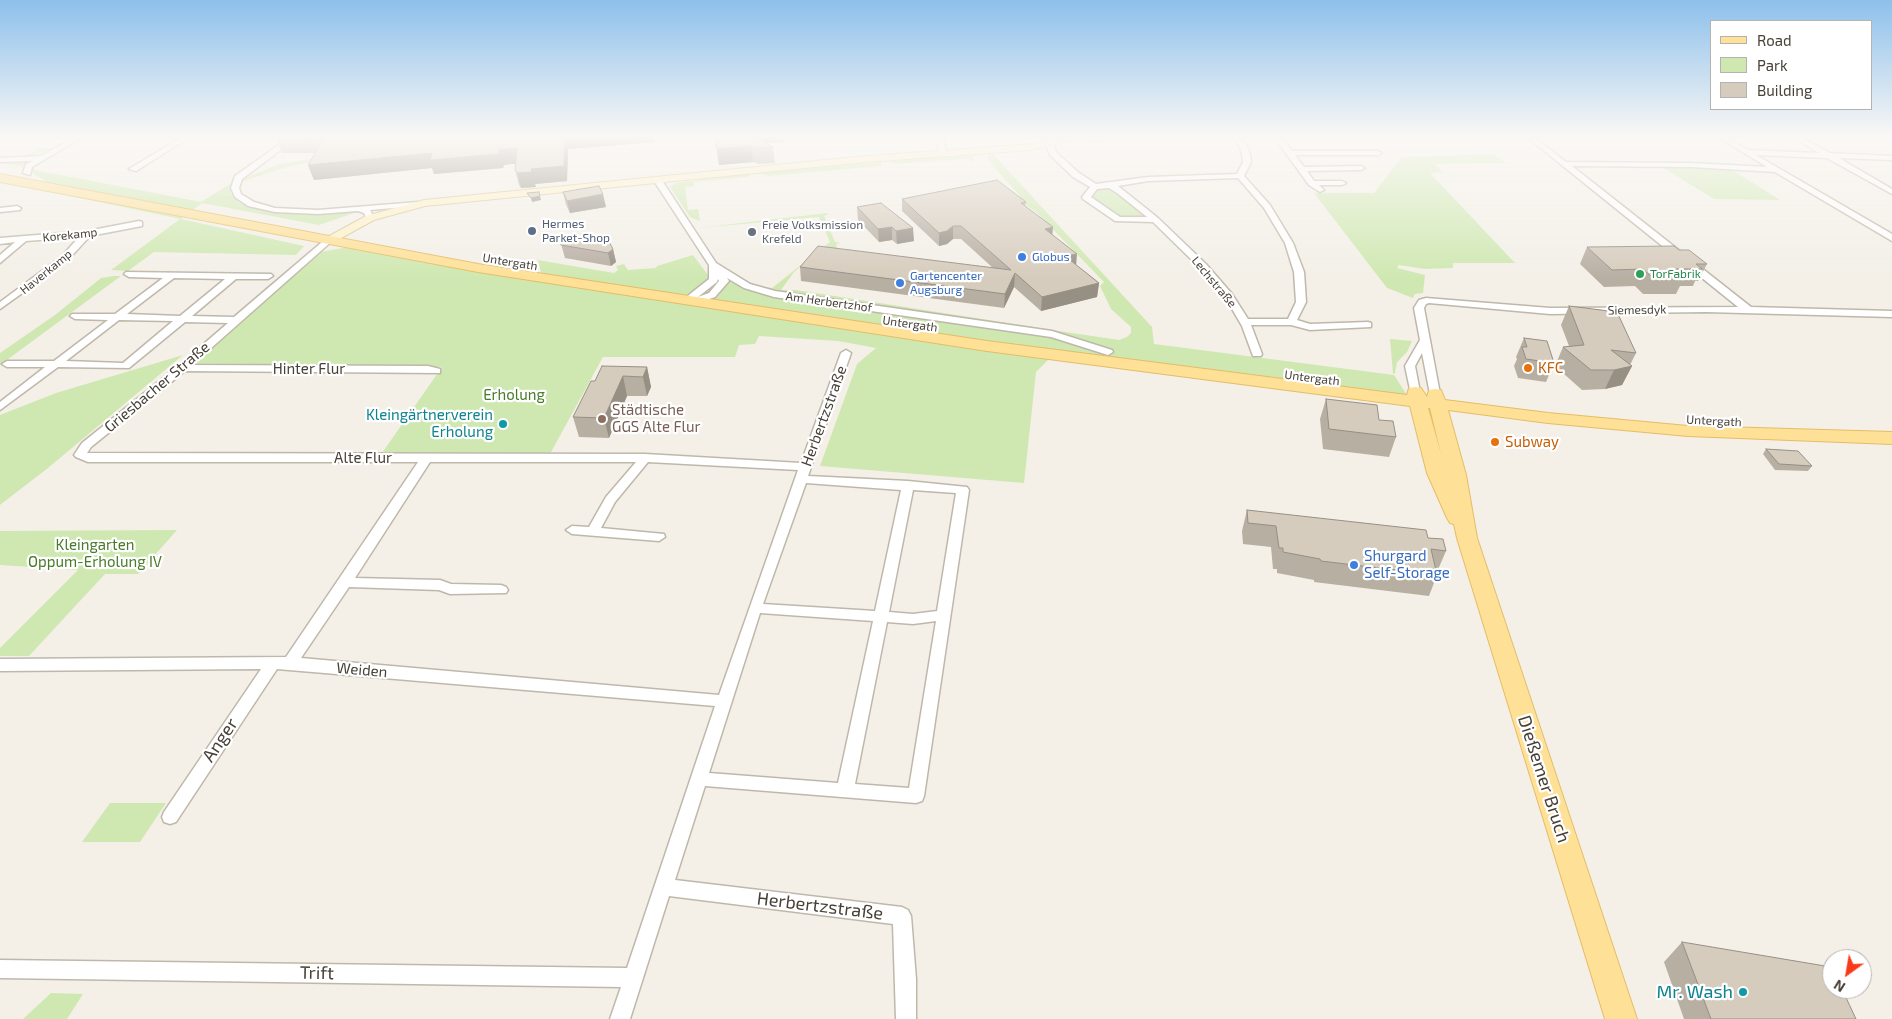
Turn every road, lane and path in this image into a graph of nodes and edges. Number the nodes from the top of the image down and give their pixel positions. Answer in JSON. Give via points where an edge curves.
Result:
{"nodes":[{"id":1,"x":37,"y":185,"type":"edge"},
{"id":2,"x":82,"y":185,"type":"edge"},
{"id":3,"x":236,"y":185,"type":"edge"},
{"id":4,"x":620,"y":185,"type":"edge"},
{"id":5,"x":660,"y":185,"type":"edge"},
{"id":6,"x":1091,"y":185,"type":"edge"},
{"id":7,"x":1110,"y":185,"type":"joint"},
{"id":8,"x":1248,"y":185,"type":"edge"},
{"id":9,"x":1314,"y":185,"type":"edge"},
{"id":10,"x":1591,"y":185,"type":"edge"},
{"id":11,"x":1801,"y":185,"type":"edge"},
{"id":12,"x":1880,"y":185,"type":"edge"},
{"id":13,"x":1095,"y":187,"type":"junction"},
{"id":14,"x":1320,"y":190,"type":"dead end"},
{"id":15,"x":1892,"y":192,"type":"edge"},
{"id":16,"x":424,"y":203,"type":"junction"},
{"id":17,"x":18,"y":208,"type":"dead end"},
{"id":18,"x":0,"y":210,"type":"edge"},
{"id":19,"x":346,"y":210,"type":"junction"},
{"id":20,"x":370,"y":218,"type":"junction"},
{"id":21,"x":1155,"y":220,"type":"junction"},
{"id":22,"x":139,"y":224,"type":"dead end"},
{"id":23,"x":87,"y":234,"type":"junction"},
{"id":24,"x":333,"y":237,"type":"junction"},
{"id":25,"x":1892,"y":238,"type":"edge"},
{"id":26,"x":23,"y":240,"type":"junction"},
{"id":27,"x":0,"y":241,"type":"edge"},
{"id":28,"x":0,"y":260,"type":"edge"},
{"id":29,"x":713,"y":265,"type":"junction"},
{"id":30,"x":129,"y":274,"type":"dead end"},
{"id":31,"x":172,"y":275,"type":"junction"},
{"id":32,"x":234,"y":276,"type":"junction"},
{"id":33,"x":268,"y":276,"type":"dead end"},
{"id":34,"x":701,"y":296,"type":"junction"},
{"id":35,"x":0,"y":306,"type":"edge"},
{"id":36,"x":1748,"y":310,"type":"junction"},
{"id":37,"x":1892,"y":314,"type":"edge"},
{"id":38,"x":75,"y":316,"type":"dead end"},
{"id":39,"x":117,"y":316,"type":"junction"},
{"id":40,"x":183,"y":318,"type":"junction"},
{"id":41,"x":236,"y":320,"type":"junction"},
{"id":42,"x":1245,"y":322,"type":"junction"},
{"id":43,"x":1290,"y":322,"type":"junction"},
{"id":44,"x":1368,"y":325,"type":"dead end"},
{"id":45,"x":1424,"y":341,"type":"junction"},
{"id":46,"x":1108,"y":352,"type":"junction"},
{"id":47,"x":846,"y":353,"type":"dead end"},
{"id":48,"x":1256,"y":354,"type":"dead end"},
{"id":49,"x":7,"y":364,"type":"dead end"},
{"id":50,"x":56,"y":364,"type":"junction"},
{"id":51,"x":182,"y":368,"type":"junction"},
{"id":52,"x":436,"y":371,"type":"dead end"},
{"id":53,"x":1304,"y":388,"type":"junction"},
{"id":54,"x":1416,"y":396,"type":"junction"},
{"id":55,"x":1436,"y":399,"type":"junction"},
{"id":56,"x":0,"y":407,"type":"edge"},
{"id":57,"x":1828,"y":426,"type":"junction"},
{"id":58,"x":1892,"y":426,"type":"edge"},
{"id":59,"x":1424,"y":431,"type":"junction"},
{"id":60,"x":1809,"y":437,"type":"junction"},
{"id":61,"x":1892,"y":438,"type":"edge"},
{"id":62,"x":80,"y":455,"type":"joint"},
{"id":63,"x":426,"y":458,"type":"junction"},
{"id":64,"x":645,"y":458,"type":"junction"},
{"id":65,"x":803,"y":473,"type":"junction"},
{"id":66,"x":908,"y":485,"type":"junction"},
{"id":67,"x":572,"y":530,"type":"dead end"},
{"id":68,"x":593,"y":532,"type":"junction"},
{"id":69,"x":659,"y":537,"type":"dead end"},
{"id":70,"x":1467,"y":538,"type":"junction"},
{"id":71,"x":346,"y":582,"type":"junction"},
{"id":72,"x":501,"y":590,"type":"dead end"},
{"id":73,"x":755,"y":608,"type":"junction"},
{"id":74,"x":882,"y":616,"type":"junction"},
{"id":75,"x":943,"y":616,"type":"junction"},
{"id":76,"x":290,"y":663,"type":"junction"},
{"id":77,"x":0,"y":664,"type":"edge"},
{"id":78,"x":272,"y":664,"type":"junction"},
{"id":79,"x":724,"y":701,"type":"junction"},
{"id":80,"x":700,"y":779,"type":"junction"},
{"id":81,"x":845,"y":791,"type":"junction"},
{"id":82,"x":170,"y":817,"type":"dead end"},
{"id":83,"x":665,"y":887,"type":"junction"},
{"id":84,"x":0,"y":969,"type":"edge"},
{"id":85,"x":633,"y":978,"type":"junction"},
{"id":86,"x":620,"y":1019,"type":"edge"},
{"id":87,"x":906,"y":1019,"type":"edge"},
{"id":88,"x":1621,"y":1019,"type":"edge"}],
"edges":[{"from":1,"to":24,"type":"main road","name":"Untergath"},
{"from":2,"to":24,"type":"main road","name":"Untergath"},
{"from":3,"to":19,"type":"street","via":[[238,195],[251,204],[275,210]]},
{"from":4,"to":16,"type":"main road"},
{"from":5,"to":29,"type":"street","name":"Am Herbertzhof"},
{"from":6,"to":13,"type":"street"},
{"from":7,"to":13,"type":"street"},
{"from":7,"to":21,"type":"street","name":"Lechstraße"},
{"from":8,"to":43,"type":"street","via":[[1268,207],[1289,243],[1299,272],[1301,302]]},
{"from":9,"to":14,"type":"street"},
{"from":10,"to":36,"type":"street"},
{"from":11,"to":25,"type":"street"},
{"from":12,"to":15,"type":"street"},
{"from":13,"to":21,"type":"street","via":[[1086,197],[1118,219]]},
{"from":16,"to":19,"type":"street"},
{"from":16,"to":20,"type":"main road"},
{"from":17,"to":18,"type":"street"},
{"from":19,"to":20,"type":"street","via":[[364,210]]},
{"from":20,"to":24,"type":"main road"},
{"from":21,"to":42,"type":"street","name":"Lechstraße","via":[[1203,266]]},
{"from":22,"to":23,"type":"street","name":"Korekamp"},
{"from":23,"to":26,"type":"street","name":"Korekamp"},
{"from":23,"to":35,"type":"street","name":"Haverkamp","via":[[64,259]]},
{"from":24,"to":34,"type":"main road","name":"Untergath","via":[[478,268]]},
{"from":24,"to":41,"type":"street","name":"Griesbacher Straße"},
{"from":26,"to":27,"type":"street","name":"Korekamp"},
{"from":26,"to":28,"type":"street"},
{"from":29,"to":34,"type":"street","via":[[714,280]]},
{"from":29,"to":34,"type":"street","via":[[724,281]]},
{"from":29,"to":46,"type":"street","name":"Am Herbertzhof","via":[[736,281],[774,294],[1038,332]]},
{"from":30,"to":31,"type":"street"},
{"from":31,"to":32,"type":"street"},
{"from":31,"to":39,"type":"street"},
{"from":32,"to":33,"type":"street"},
{"from":32,"to":40,"type":"street"},
{"from":34,"to":46,"type":"main road","name":"Untergath"},
{"from":34,"to":53,"type":"main road","name":"Untergath","via":[[987,346]]},
{"from":36,"to":37,"type":"street","name":"Siemesdyk"},
{"from":36,"to":45,"type":"street","name":"Siemesdyk","via":[[1550,311],[1429,300],[1422,302],[1419,308]]},
{"from":38,"to":39,"type":"street","name":"Griesbacher Straße"},
{"from":39,"to":40,"type":"street","name":"Griesbacher Straße"},
{"from":39,"to":50,"type":"street"},
{"from":40,"to":41,"type":"street","name":"Griesbacher Straße"},
{"from":40,"to":50,"type":"street","via":[[125,366]]},
{"from":41,"to":51,"type":"street","name":"Griesbacher Straße"},
{"from":42,"to":43,"type":"street"},
{"from":42,"to":48,"type":"street","name":"Lechstraße"},
{"from":43,"to":44,"type":"street","via":[[1310,327]]},
{"from":45,"to":54,"type":"street","via":[[1410,366]]},
{"from":45,"to":55,"type":"street","name":"Siemesdyk"},
{"from":46,"to":54,"type":"main road","name":"Untergath"},
{"from":47,"to":65,"type":"street","name":"Herbertzstraße"},
{"from":49,"to":50,"type":"street"},
{"from":50,"to":56,"type":"street"},
{"from":51,"to":52,"type":"street","name":"Hinter Flur"},
{"from":51,"to":62,"type":"street","name":"Griesbacher Straße","via":[[86,445]]},
{"from":53,"to":54,"type":"main road","name":"Untergath"},
{"from":53,"to":59,"type":"main road","name":"Untergath","via":[[1385,406],[1415,421]]},
{"from":54,"to":55,"type":"main road","name":"Untergath"},
{"from":54,"to":59,"type":"main road","name":"Dießemer Bruch"},
{"from":55,"to":57,"type":"main road","name":"Untergath","via":[[1654,418]]},
{"from":55,"to":60,"type":"main road","name":"Untergath","via":[[1548,418],[1688,432]]},
{"from":55,"to":70,"type":"main road","name":"Dießemer Bruch","via":[[1456,474]]},
{"from":57,"to":58,"type":"main road","name":"Untergath"},
{"from":57,"to":60,"type":"main road"},
{"from":59,"to":70,"type":"main road","name":"Dießemer Bruch","via":[[1444,490]]},
{"from":60,"to":61,"type":"main road","name":"Untergath"},
{"from":62,"to":63,"type":"street","name":"Alte Flur","via":[[88,458]]},
{"from":63,"to":64,"type":"street","name":"Alte Flur"},
{"from":63,"to":71,"type":"street"},
{"from":64,"to":65,"type":"street","name":"Alte Flur"},
{"from":64,"to":68,"type":"street","via":[[610,500]]},
{"from":65,"to":66,"type":"street","name":"Herbertzstraße"},
{"from":65,"to":73,"type":"street","name":"Herbertzstraße"},
{"from":66,"to":74,"type":"street"},
{"from":66,"to":75,"type":"street","name":"Herbertzstraße","via":[[963,490]]},
{"from":67,"to":68,"type":"street"},
{"from":68,"to":69,"type":"street"},
{"from":70,"to":88,"type":"main road","name":"Dießemer Bruch"},
{"from":71,"to":72,"type":"street","via":[[440,584],[450,589]]},
{"from":71,"to":76,"type":"street"},
{"from":73,"to":74,"type":"street"},
{"from":73,"to":79,"type":"street","name":"Herbertzstraße"},
{"from":74,"to":75,"type":"street","via":[[913,619]]},
{"from":74,"to":81,"type":"street"},
{"from":75,"to":81,"type":"street","name":"Herbertzstraße","via":[[916,796]]},
{"from":76,"to":78,"type":"street","name":"Weiden"},
{"from":76,"to":79,"type":"street","name":"Weiden"},
{"from":77,"to":78,"type":"street","name":"Weiden"},
{"from":78,"to":82,"type":"street","name":"Anger"},
{"from":79,"to":80,"type":"street","name":"Herbertzstraße"},
{"from":80,"to":81,"type":"street","name":"Herbertzstraße"},
{"from":80,"to":83,"type":"street","name":"Herbertzstraße"},
{"from":83,"to":85,"type":"street","name":"Herbertzstraße"},
{"from":83,"to":87,"type":"street","name":"Herbertzstraße","via":[[902,916]]},
{"from":84,"to":85,"type":"street","name":"Trift"},
{"from":85,"to":86,"type":"street","name":"Herbertzstraße"}]}
